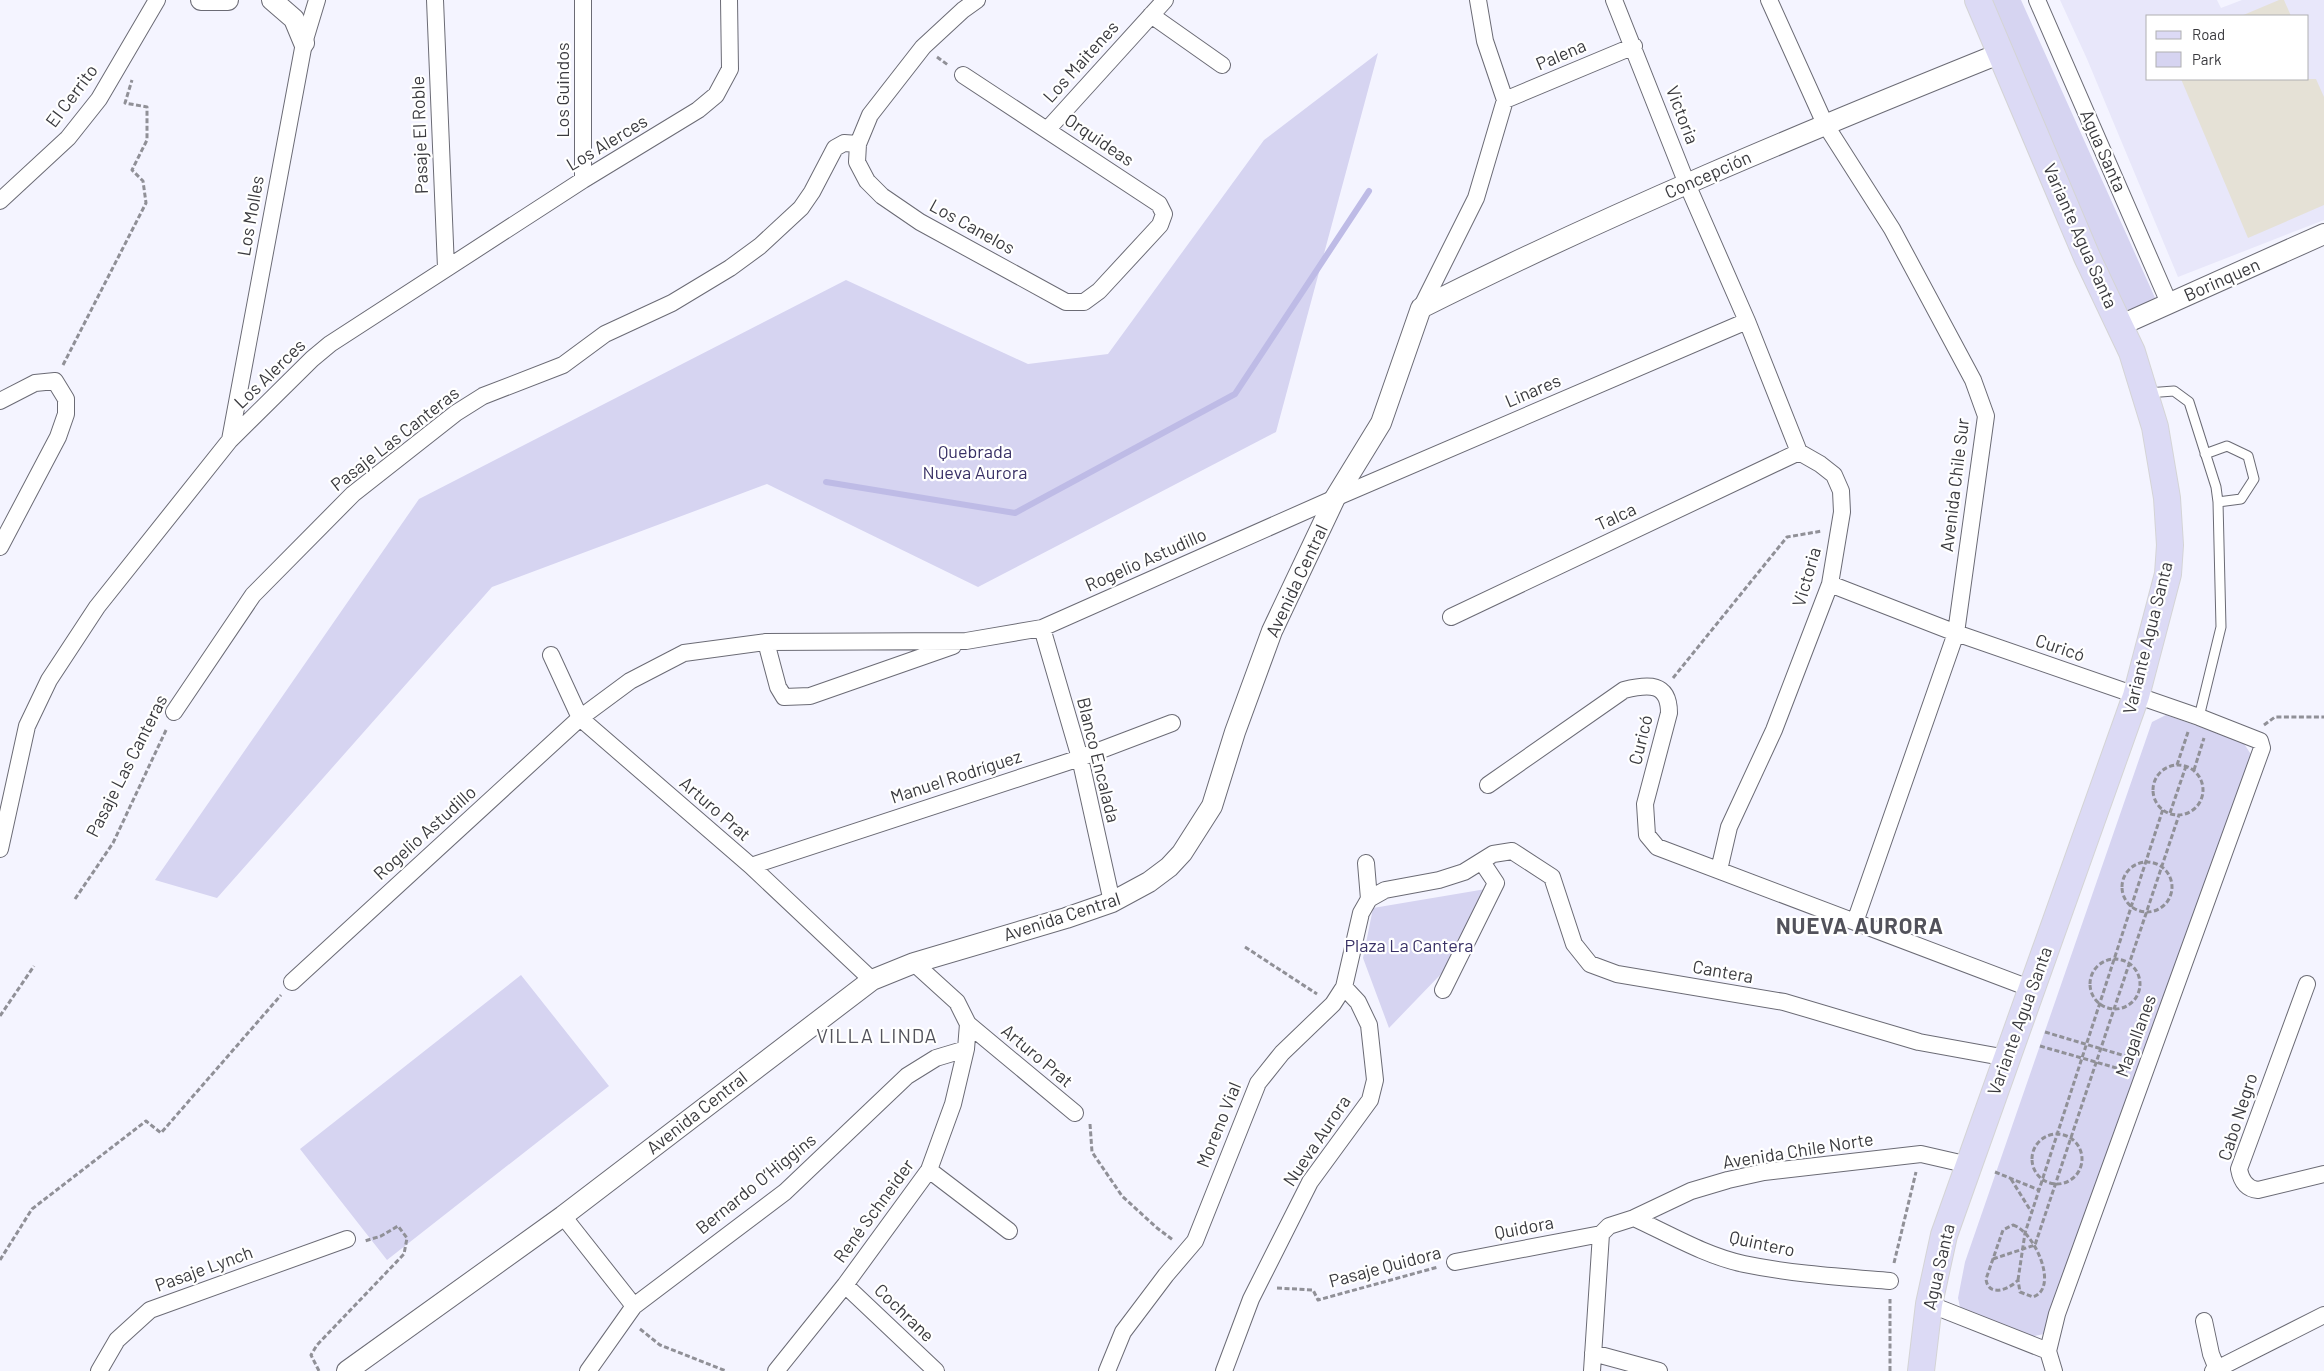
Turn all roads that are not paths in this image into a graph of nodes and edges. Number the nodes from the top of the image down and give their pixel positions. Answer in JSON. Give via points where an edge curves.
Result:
{"nodes":[{"id":1,"x":157,"y":0,"type":"edge"},
{"id":2,"x":201,"y":0,"type":"edge"},
{"id":3,"x":228,"y":0,"type":"edge"},
{"id":4,"x":272,"y":0,"type":"edge"},
{"id":5,"x":317,"y":0,"type":"edge"},
{"id":6,"x":435,"y":0,"type":"edge"},
{"id":7,"x":583,"y":0,"type":"edge"},
{"id":8,"x":729,"y":0,"type":"edge"},
{"id":9,"x":977,"y":0,"type":"edge"},
{"id":10,"x":1165,"y":0,"type":"edge"},
{"id":11,"x":1478,"y":0,"type":"edge"},
{"id":12,"x":1614,"y":0,"type":"edge"},
{"id":13,"x":1769,"y":0,"type":"edge"},
{"id":14,"x":1978,"y":0,"type":"edge"},
{"id":15,"x":2036,"y":0,"type":"edge"},
{"id":16,"x":1151,"y":15,"type":"junction"},
{"id":17,"x":304,"y":43,"type":"junction"},
{"id":18,"x":1634,"y":46,"type":"junction"},
{"id":19,"x":2001,"y":53,"type":"junction"},
{"id":20,"x":1222,"y":66,"type":"dead end"},
{"id":21,"x":963,"y":75,"type":"road end"},
{"id":22,"x":1505,"y":100,"type":"junction"},
{"id":23,"x":1825,"y":124,"type":"junction"},
{"id":24,"x":1047,"y":130,"type":"junction"},
{"id":25,"x":858,"y":144,"type":"junction"},
{"id":26,"x":583,"y":180,"type":"junction"},
{"id":27,"x":1687,"y":184,"type":"junction"},
{"id":28,"x":0,"y":201,"type":"edge"},
{"id":29,"x":2324,"y":234,"type":"edge"},
{"id":30,"x":446,"y":268,"type":"junction"},
{"id":31,"x":1099,"y":291,"type":"joint"},
{"id":32,"x":2169,"y":303,"type":"junction"},
{"id":33,"x":1421,"y":308,"type":"junction"},
{"id":34,"x":1747,"y":321,"type":"junction"},
{"id":35,"x":2119,"y":326,"type":"junction"},
{"id":36,"x":2145,"y":393,"type":"junction"},
{"id":37,"x":0,"y":401,"type":"edge"},
{"id":38,"x":230,"y":440,"type":"junction"},
{"id":39,"x":1799,"y":452,"type":"junction"},
{"id":40,"x":2204,"y":454,"type":"junction"},
{"id":41,"x":1335,"y":498,"type":"junction"},
{"id":42,"x":2218,"y":502,"type":"junction"},
{"id":43,"x":0,"y":547,"type":"edge"},
{"id":44,"x":1830,"y":584,"type":"junction"},
{"id":45,"x":1451,"y":617,"type":"dead end"},
{"id":46,"x":1042,"y":628,"type":"junction"},
{"id":47,"x":1956,"y":633,"type":"junction"},
{"id":48,"x":966,"y":641,"type":"junction"},
{"id":49,"x":766,"y":642,"type":"junction"},
{"id":50,"x":551,"y":655,"type":"dead end"},
{"id":51,"x":2136,"y":696,"type":"junction"},
{"id":52,"x":174,"y":712,"type":"road end"},
{"id":53,"x":580,"y":718,"type":"junction"},
{"id":54,"x":2201,"y":718,"type":"junction"},
{"id":55,"x":1172,"y":723,"type":"dead end"},
{"id":56,"x":1080,"y":758,"type":"junction"},
{"id":57,"x":1488,"y":785,"type":"dead end"},
{"id":58,"x":0,"y":849,"type":"edge"},
{"id":59,"x":1487,"y":858,"type":"junction"},
{"id":60,"x":1366,"y":863,"type":"dead end"},
{"id":61,"x":751,"y":866,"type":"junction"},
{"id":62,"x":1719,"y":870,"type":"junction"},
{"id":63,"x":1369,"y":899,"type":"junction"},
{"id":64,"x":1112,"y":902,"type":"junction"},
{"id":65,"x":1855,"y":922,"type":"junction"},
{"id":66,"x":914,"y":963,"type":"junction"},
{"id":67,"x":872,"y":980,"type":"junction"},
{"id":68,"x":292,"y":982,"type":"road end"},
{"id":69,"x":2307,"y":984,"type":"dead end"},
{"id":70,"x":1344,"y":987,"type":"junction"},
{"id":71,"x":2032,"y":989,"type":"junction"},
{"id":72,"x":1443,"y":990,"type":"dead end"},
{"id":73,"x":968,"y":1024,"type":"junction"},
{"id":74,"x":966,"y":1048,"type":"junction"},
{"id":75,"x":2007,"y":1058,"type":"junction"},
{"id":76,"x":1073,"y":1112,"type":"road end"},
{"id":77,"x":1969,"y":1165,"type":"junction"},
{"id":78,"x":929,"y":1170,"type":"junction"},
{"id":79,"x":2324,"y":1174,"type":"edge"},
{"id":80,"x":563,"y":1216,"type":"junction"},
{"id":81,"x":1634,"y":1218,"type":"junction"},
{"id":82,"x":1009,"y":1231,"type":"dead end"},
{"id":83,"x":1601,"y":1234,"type":"junction"},
{"id":84,"x":345,"y":1239,"type":"road end"},
{"id":85,"x":1455,"y":1262,"type":"road end"},
{"id":86,"x":1890,"y":1281,"type":"road end"},
{"id":87,"x":845,"y":1285,"type":"junction"},
{"id":88,"x":1930,"y":1304,"type":"junction"},
{"id":89,"x":630,"y":1312,"type":"junction"},
{"id":90,"x":2324,"y":1315,"type":"edge"},
{"id":91,"x":2204,"y":1321,"type":"dead end"},
{"id":92,"x":2048,"y":1351,"type":"junction"},
{"id":93,"x":1593,"y":1354,"type":"junction"},
{"id":94,"x":2215,"y":1370,"type":"edge"},
{"id":95,"x":100,"y":1371,"type":"edge"},
{"id":96,"x":347,"y":1371,"type":"edge"},
{"id":97,"x":588,"y":1371,"type":"edge"},
{"id":98,"x":776,"y":1371,"type":"edge"},
{"id":99,"x":936,"y":1371,"type":"edge"},
{"id":100,"x":1107,"y":1371,"type":"edge"},
{"id":101,"x":1224,"y":1371,"type":"edge"},
{"id":102,"x":1592,"y":1371,"type":"edge"},
{"id":103,"x":1659,"y":1371,"type":"edge"},
{"id":104,"x":1921,"y":1371,"type":"edge"},
{"id":105,"x":2054,"y":1371,"type":"edge"}],
"edges":[{"from":1,"to":28,"type":"street","name":"El Cerrito","via":[[99,99],[68,138]]},
{"from":2,"to":3,"type":"street"},
{"from":4,"to":17,"type":"street","via":[[294,19]]},
{"from":5,"to":17,"type":"street","name":"Los Molles"},
{"from":6,"to":30,"type":"street","name":"Pasaje El Roble"},
{"from":7,"to":26,"type":"street","name":"Los Guindos"},
{"from":8,"to":26,"type":"street","name":"Los Alerces","via":[[730,69],[716,95],[698,110]]},
{"from":9,"to":25,"type":"street","via":[[923,48],[870,115]]},
{"from":10,"to":16,"type":"street","name":"Los Maitenes"},
{"from":11,"to":22,"type":"street","via":[[1485,41]]},
{"from":12,"to":18,"type":"street","name":"Victoria"},
{"from":13,"to":23,"type":"street","name":"Avenida Chile Sur"},
{"from":14,"to":19,"type":"main road","name":"Variante Agua Santa"},
{"from":15,"to":32,"type":"street","name":"Agua Santa"},
{"from":16,"to":20,"type":"street"},
{"from":16,"to":24,"type":"street","name":"Los Maitenes"},
{"from":17,"to":38,"type":"street","name":"Los Molles"},
{"from":18,"to":22,"type":"street","name":"Palena"},
{"from":18,"to":27,"type":"street","name":"Victoria"},
{"from":19,"to":23,"type":"street","name":"Concepción"},
{"from":19,"to":35,"type":"main road","name":"Variante Agua Santa"},
{"from":21,"to":24,"type":"street","name":"Orquideas"},
{"from":22,"to":33,"type":"street","name":"Avenida Central","via":[[1476,198]]},
{"from":23,"to":27,"type":"street","name":"Concepción"},
{"from":23,"to":47,"type":"street","name":"Avenida Chile Sur","via":[[1892,229],[1973,380],[1986,416]]},
{"from":24,"to":31,"type":"street","name":"Orquideas","via":[[1159,204],[1164,214],[1160,225]]},
{"from":25,"to":31,"type":"street","name":"Los Canelos","via":[[857,162],[867,181],[882,196],[920,222],[1066,302],[1084,302]]},
{"from":25,"to":52,"type":"street","name":"Pasaje Las Canteras","via":[[835,148],[801,208],[760,246],[730,268],[672,303],[605,334],[563,364],[483,396],[456,413],[353,494],[253,595]]},
{"from":26,"to":30,"type":"street","name":"Los Alerces"},
{"from":27,"to":33,"type":"street","name":"Concepción","via":[[1522,257]]},
{"from":27,"to":34,"type":"street","name":"Victoria"},
{"from":29,"to":32,"type":"street","name":"Borinquen"},
{"from":30,"to":38,"type":"street","name":"Los Alerces","via":[[330,344]]},
{"from":32,"to":35,"type":"street","name":"Borinquen"},
{"from":33,"to":41,"type":"street","name":"Avenida Central","via":[[1381,423]]},
{"from":34,"to":39,"type":"street","name":"Victoria"},
{"from":34,"to":41,"type":"street","name":"Linares"},
{"from":35,"to":36,"type":"main road","name":"Variante Agua Santa","via":[[2132,352]]},
{"from":36,"to":40,"type":"lane","via":[[2174,391],[2189,402]]},
{"from":36,"to":51,"type":"main road","name":"Variante Agua Santa","via":[[2156,427],[2170,544],[2168,574]]},
{"from":37,"to":43,"type":"street","via":[[36,383],[55,381],[66,399],[61,429]]},
{"from":38,"to":58,"type":"street","name":"Los Alerces","via":[[97,607],[49,680],[26,726]]},
{"from":39,"to":44,"type":"street","name":"Victoria","via":[[1834,475],[1842,491],[1840,528]]},
{"from":39,"to":45,"type":"street","name":"Talca"},
{"from":40,"to":42,"type":"lane"},
{"from":40,"to":42,"type":"lane","via":[[2227,446],[2248,456],[2254,479],[2241,499]]},
{"from":41,"to":46,"type":"street","name":"Rogelio Astudillo"},
{"from":41,"to":64,"type":"street","name":"Avenida Central","via":[[1272,631],[1212,806],[1170,867]]},
{"from":42,"to":54,"type":"lane","via":[[2222,627]]},
{"from":44,"to":47,"type":"street","name":"Curicó"},
{"from":44,"to":62,"type":"street","name":"Victoria","via":[[1774,730],[1729,827]]},
{"from":46,"to":48,"type":"street","name":"Rogelio Astudillo"},
{"from":46,"to":56,"type":"street","name":"Blanco Encalada"},
{"from":47,"to":51,"type":"street","name":"Curicó"},
{"from":47,"to":65,"type":"street","name":"Avenida Chile Sur"},
{"from":48,"to":49,"type":"street","name":"Rogelio Astudillo"},
{"from":48,"to":49,"type":"street","name":"Rogelio Astudillo","via":[[810,696],[784,697]]},
{"from":49,"to":53,"type":"street","name":"Rogelio Astudillo","via":[[684,653],[630,682]]},
{"from":50,"to":53,"type":"street","name":"Arturo Prat"},
{"from":51,"to":54,"type":"street"},
{"from":51,"to":71,"type":"main road","name":"Variante Agua Santa"},
{"from":53,"to":61,"type":"street","name":"Arturo Prat"},
{"from":53,"to":68,"type":"street","name":"Rogelio Astudillo"},
{"from":54,"to":92,"type":"street","name":"Magallanes","via":[[2249,735],[2260,741],[2262,748],[2058,1314]]},
{"from":55,"to":56,"type":"street","name":"Manuel Rodríguez"},
{"from":56,"to":61,"type":"street","name":"Manuel Rodríguez"},
{"from":56,"to":64,"type":"street","name":"Blanco Encalada"},
{"from":57,"to":62,"type":"street","name":"Curicó","via":[[1624,690],[1645,685],[1663,690],[1669,700],[1669,713],[1645,804],[1647,835],[1657,847]]},
{"from":59,"to":63,"type":"street","via":[[1464,872],[1385,890]]},
{"from":59,"to":72,"type":"street","via":[[1496,883]]},
{"from":59,"to":75,"type":"street","name":"Cantera","via":[[1512,851],[1552,877],[1574,944],[1590,964],[1617,974],[1784,1002],[1918,1042]]},
{"from":60,"to":63,"type":"street","name":"Moreno Vial"},
{"from":61,"to":67,"type":"street","name":"Arturo Prat"},
{"from":62,"to":65,"type":"street"},
{"from":63,"to":70,"type":"street","name":"Moreno Vial","via":[[1361,913]]},
{"from":64,"to":66,"type":"street","name":"Avenida Central"},
{"from":65,"to":71,"type":"street"},
{"from":66,"to":67,"type":"street","name":"Avenida Central"},
{"from":66,"to":73,"type":"street","name":"Arturo Prat","via":[[957,1002]]},
{"from":67,"to":80,"type":"street","name":"Avenida Central"},
{"from":69,"to":79,"type":"street","name":"Cabo Negro","via":[[2240,1169],[2242,1181],[2258,1190]]},
{"from":70,"to":100,"type":"street","name":"Moreno Vial","via":[[1258,1083],[1195,1241],[1123,1332]]},
{"from":70,"to":101,"type":"street","name":"Nueva Aurora","via":[[1358,1002],[1369,1025],[1375,1080],[1370,1100],[1310,1182],[1251,1299]]},
{"from":71,"to":75,"type":"main road","name":"Variante Agua Santa"},
{"from":73,"to":74,"type":"street","name":"René Schneider"},
{"from":73,"to":76,"type":"street","name":"Arturo Prat"},
{"from":74,"to":78,"type":"street","name":"René Schneider","via":[[953,1104]]},
{"from":74,"to":89,"type":"street","name":"Bernardo O’Higgins","via":[[936,1058],[907,1076],[785,1192]]},
{"from":75,"to":77,"type":"main road","name":"Variante Agua Santa"},
{"from":77,"to":81,"type":"street","name":"Avenida Chile Norte","via":[[1921,1154],[1764,1172],[1691,1191]]},
{"from":77,"to":88,"type":"main road","name":"Agua Santa","via":[[1944,1235]]},
{"from":78,"to":82,"type":"street"},
{"from":78,"to":87,"type":"street","name":"René Schneider"},
{"from":80,"to":89,"type":"street"},
{"from":80,"to":96,"type":"street","name":"Avenida Central"},
{"from":81,"to":83,"type":"street","name":"Avenida Chile Norte","via":[[1609,1226]]},
{"from":81,"to":86,"type":"street","name":"Quintero","via":[[1743,1264]]},
{"from":83,"to":85,"type":"street","name":"Quidora"},
{"from":83,"to":93,"type":"street"},
{"from":84,"to":95,"type":"street","name":"Pasaje Lynch","via":[[150,1310],[117,1340]]},
{"from":87,"to":98,"type":"street","name":"René Schneider"},
{"from":87,"to":99,"type":"street","name":"Cochrane"},
{"from":88,"to":92,"type":"street"},
{"from":88,"to":104,"type":"main road","name":"Agua Santa"},
{"from":89,"to":97,"type":"street","name":"Bernardo O’Higgins"},
{"from":90,"to":94,"type":"street"},
{"from":91,"to":94,"type":"street"},
{"from":92,"to":105,"type":"street"},
{"from":93,"to":102,"type":"street"},
{"from":93,"to":103,"type":"street"}]}
